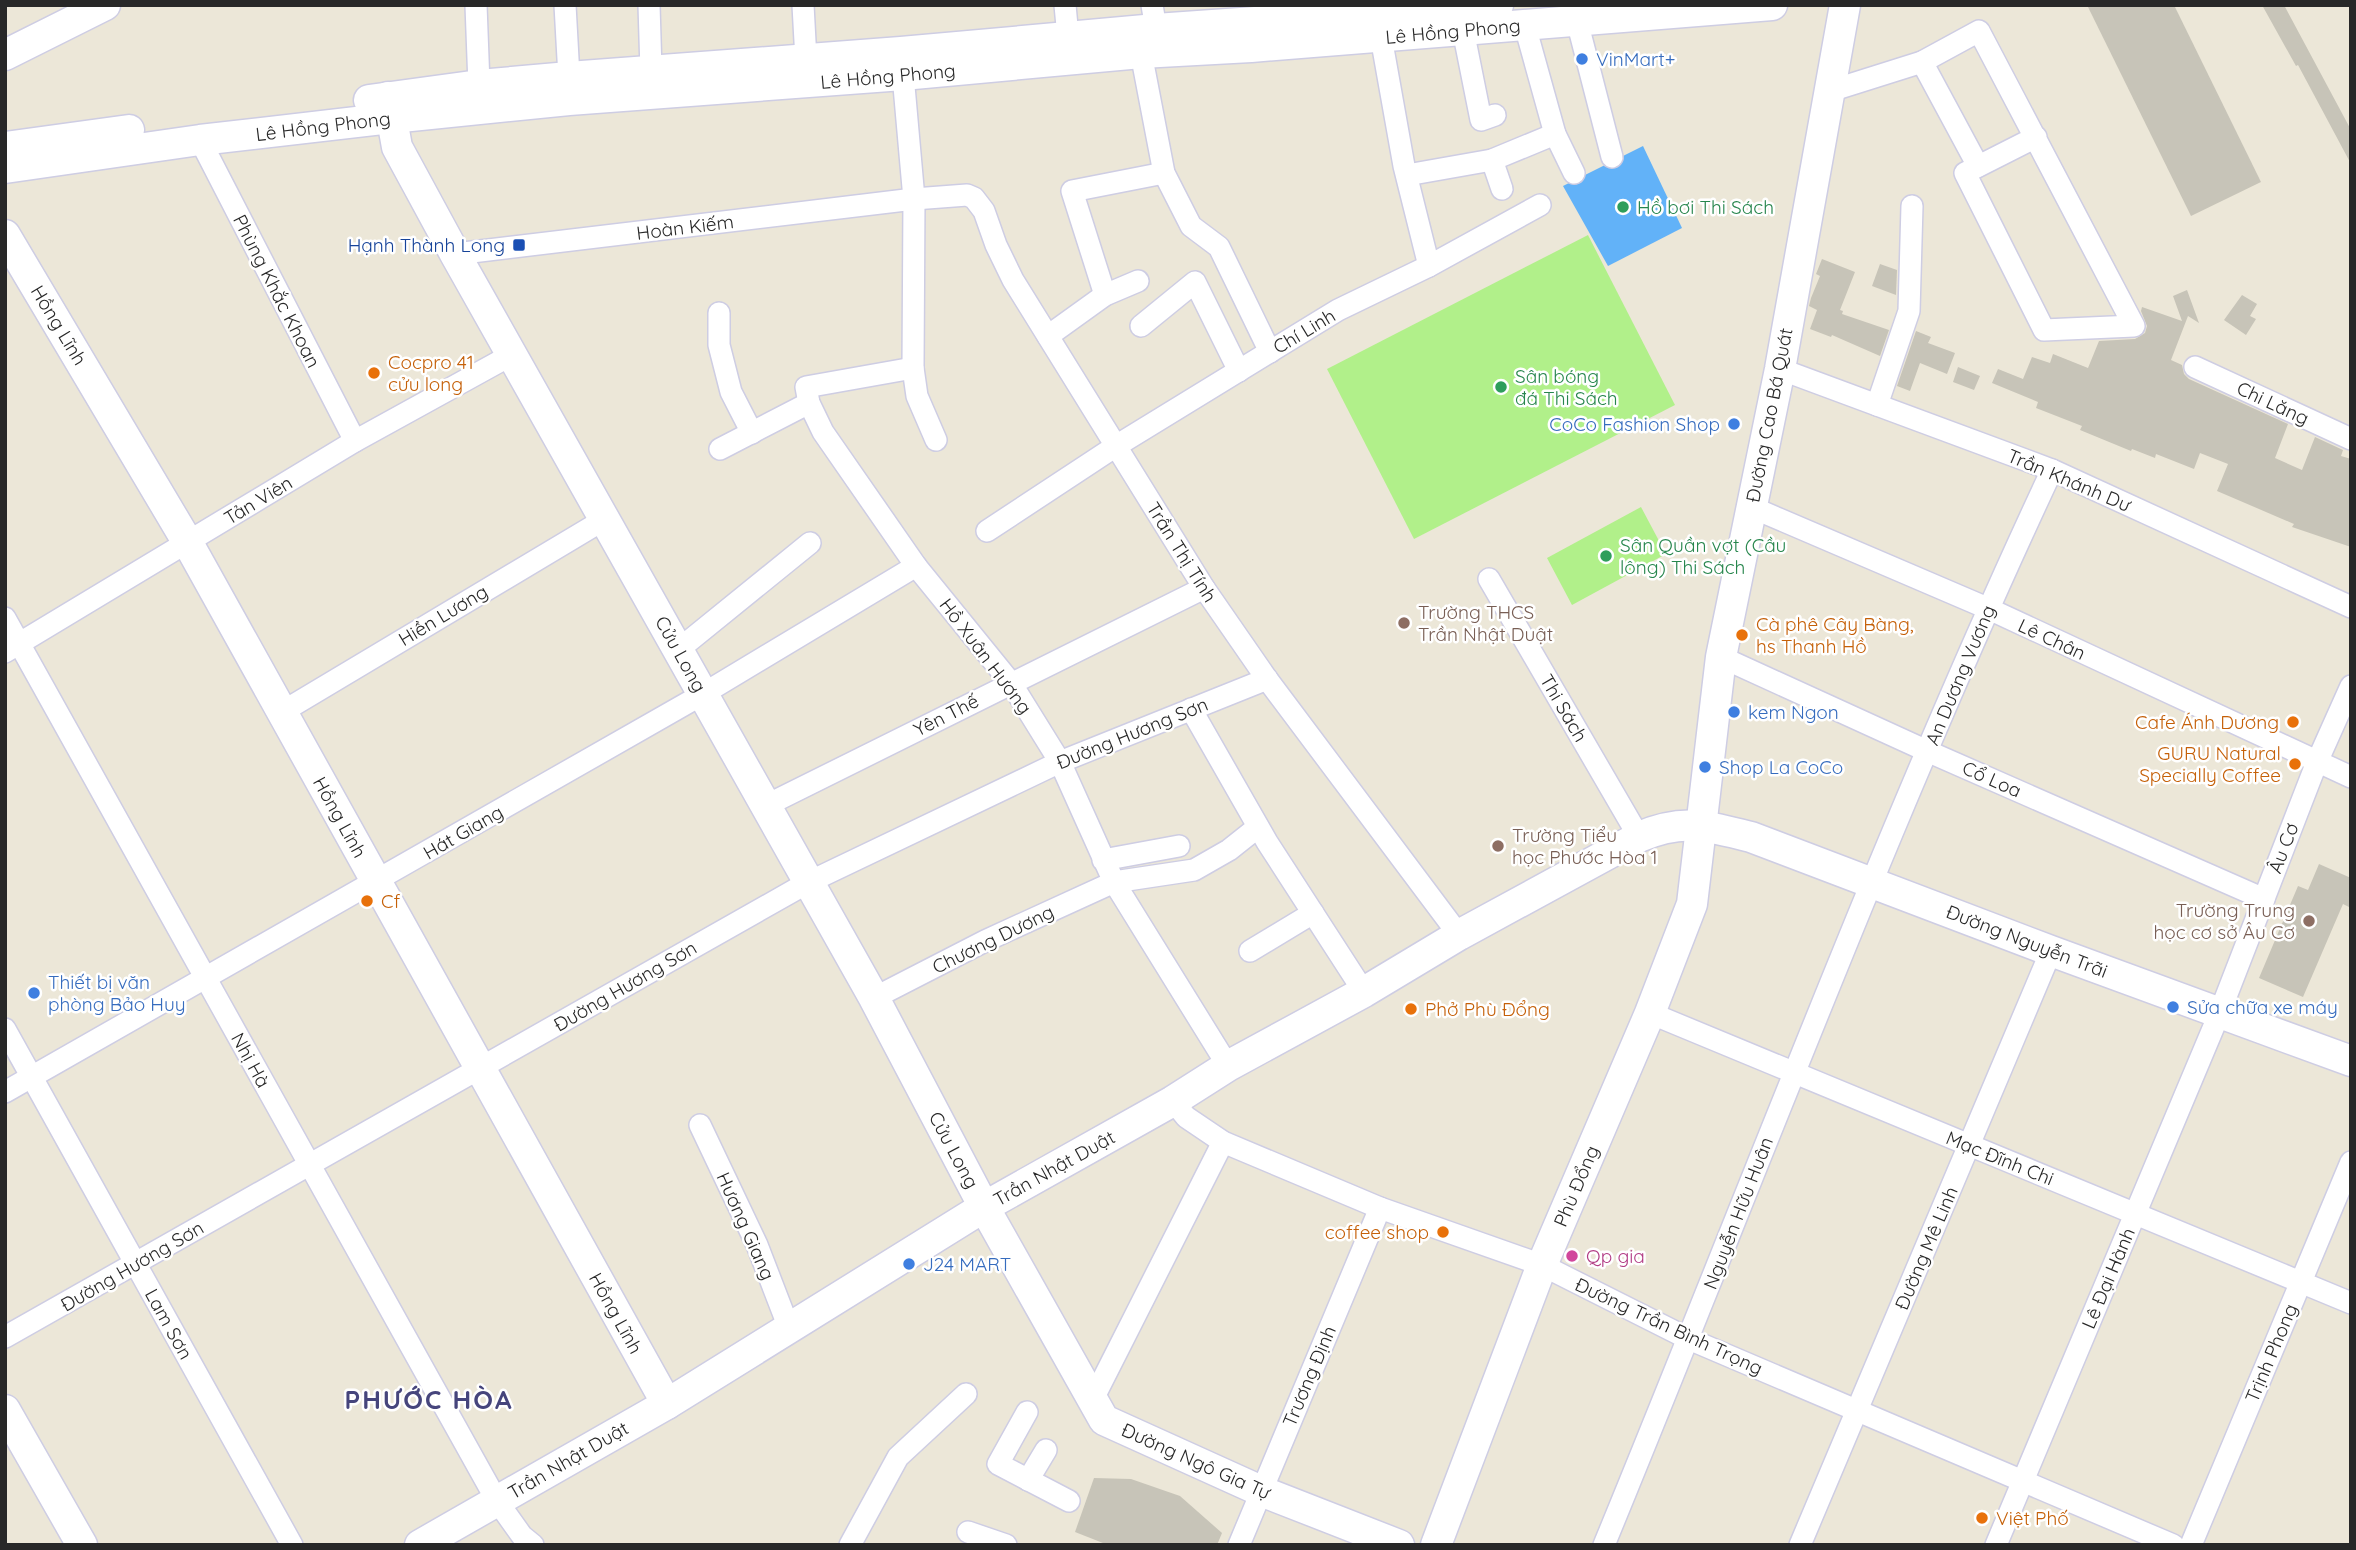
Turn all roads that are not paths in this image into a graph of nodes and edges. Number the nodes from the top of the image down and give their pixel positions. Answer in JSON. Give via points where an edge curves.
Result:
{"nodes":[{"id":1,"x":105,"y":5,"type":"edge"},
{"id":2,"x":476,"y":5,"type":"edge"},
{"id":3,"x":565,"y":5,"type":"edge"},
{"id":4,"x":649,"y":5,"type":"edge"},
{"id":5,"x":803,"y":5,"type":"edge"},
{"id":6,"x":1065,"y":5,"type":"edge"},
{"id":7,"x":1498,"y":5,"type":"edge"},
{"id":8,"x":1772,"y":5,"type":"edge"},
{"id":9,"x":1845,"y":5,"type":"edge"},
{"id":10,"x":1490,"y":6,"type":"edge"},
{"id":11,"x":1577,"y":21,"type":"junction"},
{"id":12,"x":1525,"y":26,"type":"junction"},
{"id":13,"x":1150,"y":29,"type":"edge"},
{"id":14,"x":1463,"y":30,"type":"junction"},
{"id":15,"x":1068,"y":37,"type":"junction"},
{"id":16,"x":1381,"y":37,"type":"junction"},
{"id":17,"x":5,"y":55,"type":"edge"},
{"id":18,"x":1922,"y":62,"type":"junction"},
{"id":19,"x":902,"y":64,"type":"junction"},
{"id":20,"x":817,"y":66,"type":"junction"},
{"id":21,"x":651,"y":71,"type":"junction"},
{"id":22,"x":569,"y":77,"type":"junction"},
{"id":23,"x":479,"y":85,"type":"junction"},
{"id":24,"x":1830,"y":91,"type":"junction"},
{"id":25,"x":390,"y":108,"type":"junction"},
{"id":26,"x":1495,"y":115,"type":"dead end"},
{"id":27,"x":1555,"y":134,"type":"junction"},
{"id":28,"x":2036,"y":137,"type":"junction"},
{"id":29,"x":200,"y":140,"type":"junction"},
{"id":30,"x":5,"y":147,"type":"edge"},
{"id":31,"x":1612,"y":157,"type":"dead end"},
{"id":32,"x":1492,"y":160,"type":"junction"},
{"id":33,"x":1978,"y":166,"type":"junction"},
{"id":34,"x":5,"y":168,"type":"edge"},
{"id":35,"x":1164,"y":173,"type":"junction"},
{"id":36,"x":1574,"y":173,"type":"dead end"},
{"id":37,"x":1407,"y":175,"type":"junction"},
{"id":38,"x":1502,"y":190,"type":"dead end"},
{"id":39,"x":914,"y":199,"type":"junction"},
{"id":40,"x":1540,"y":205,"type":"dead end"},
{"id":41,"x":1912,"y":206,"type":"dead end"},
{"id":42,"x":5,"y":235,"type":"edge"},
{"id":43,"x":455,"y":254,"type":"junction"},
{"id":44,"x":1429,"y":266,"type":"junction"},
{"id":45,"x":1138,"y":281,"type":"dead end"},
{"id":46,"x":1105,"y":295,"type":"junction"},
{"id":47,"x":719,"y":313,"type":"dead end"},
{"id":48,"x":1141,"y":326,"type":"dead end"},
{"id":49,"x":1048,"y":336,"type":"junction"},
{"id":50,"x":1270,"y":352,"type":"junction"},
{"id":51,"x":513,"y":354,"type":"junction"},
{"id":52,"x":2195,"y":367,"type":"dead end"},
{"id":53,"x":913,"y":368,"type":"junction"},
{"id":54,"x":1780,"y":369,"type":"junction"},
{"id":55,"x":1239,"y":371,"type":"junction"},
{"id":56,"x":809,"y":403,"type":"junction"},
{"id":57,"x":1877,"y":405,"type":"junction"},
{"id":58,"x":752,"y":433,"type":"junction"},
{"id":59,"x":2351,"y":439,"type":"edge"},
{"id":60,"x":936,"y":440,"type":"dead end"},
{"id":61,"x":355,"y":441,"type":"junction"},
{"id":62,"x":1116,"y":446,"type":"junction"},
{"id":63,"x":720,"y":449,"type":"dead end"},
{"id":64,"x":2052,"y":470,"type":"junction"},
{"id":65,"x":1751,"y":507,"type":"junction"},
{"id":66,"x":605,"y":519,"type":"junction"},
{"id":67,"x":987,"y":530,"type":"dead end"},
{"id":68,"x":188,"y":543,"type":"junction"},
{"id":69,"x":810,"y":544,"type":"dead end"},
{"id":70,"x":916,"y":566,"type":"junction"},
{"id":71,"x":1489,"y":579,"type":"dead end"},
{"id":72,"x":1203,"y":588,"type":"junction"},
{"id":73,"x":2351,"y":607,"type":"edge"},
{"id":74,"x":1987,"y":608,"type":"junction"},
{"id":75,"x":5,"y":618,"type":"edge"},
{"id":76,"x":12,"y":648,"type":"edge"},
{"id":77,"x":678,"y":650,"type":"junction"},
{"id":78,"x":1721,"y":657,"type":"junction"},
{"id":79,"x":1267,"y":679,"type":"junction"},
{"id":80,"x":1011,"y":683,"type":"junction"},
{"id":81,"x":2351,"y":686,"type":"edge"},
{"id":82,"x":703,"y":694,"type":"junction"},
{"id":83,"x":1191,"y":709,"type":"junction"},
{"id":84,"x":282,"y":712,"type":"junction"},
{"id":85,"x":1927,"y":751,"type":"junction"},
{"id":86,"x":1060,"y":762,"type":"junction"},
{"id":87,"x":2317,"y":762,"type":"junction"},
{"id":88,"x":2351,"y":777,"type":"edge"},
{"id":89,"x":765,"y":806,"type":"junction"},
{"id":90,"x":1702,"y":825,"type":"junction"},
{"id":91,"x":1258,"y":827,"type":"junction"},
{"id":92,"x":1639,"y":837,"type":"junction"},
{"id":93,"x":1180,"y":846,"type":"dead end"},
{"id":94,"x":1104,"y":860,"type":"junction"},
{"id":95,"x":1871,"y":881,"type":"junction"},
{"id":96,"x":376,"y":882,"type":"junction"},
{"id":97,"x":1114,"y":882,"type":"junction"},
{"id":98,"x":807,"y":883,"type":"junction"},
{"id":99,"x":2264,"y":899,"type":"junction"},
{"id":100,"x":1313,"y":913,"type":"junction"},
{"id":101,"x":1459,"y":934,"type":"junction"},
{"id":102,"x":1250,"y":951,"type":"dead end"},
{"id":103,"x":2051,"y":951,"type":"junction"},
{"id":104,"x":206,"y":978,"type":"junction"},
{"id":105,"x":1364,"y":992,"type":"junction"},
{"id":106,"x":874,"y":998,"type":"junction"},
{"id":107,"x":2220,"y":1012,"type":"junction"},
{"id":108,"x":1650,"y":1013,"type":"junction"},
{"id":109,"x":5,"y":1029,"type":"edge"},
{"id":110,"x":2351,"y":1061,"type":"edge"},
{"id":111,"x":1228,"y":1066,"type":"junction"},
{"id":112,"x":480,"y":1068,"type":"junction"},
{"id":113,"x":1793,"y":1073,"type":"junction"},
{"id":114,"x":32,"y":1077,"type":"junction"},
{"id":115,"x":5,"y":1091,"type":"edge"},
{"id":116,"x":1173,"y":1101,"type":"junction"},
{"id":117,"x":700,"y":1125,"type":"dead end"},
{"id":118,"x":1223,"y":1142,"type":"junction"},
{"id":119,"x":1969,"y":1145,"type":"junction"},
{"id":120,"x":2351,"y":1162,"type":"edge"},
{"id":121,"x":309,"y":1165,"type":"junction"},
{"id":122,"x":985,"y":1207,"type":"junction"},
{"id":123,"x":1380,"y":1208,"type":"junction"},
{"id":124,"x":2135,"y":1214,"type":"junction"},
{"id":125,"x":135,"y":1264,"type":"junction"},
{"id":126,"x":1542,"y":1265,"type":"junction"},
{"id":127,"x":2301,"y":1282,"type":"junction"},
{"id":128,"x":2351,"y":1303,"type":"edge"},
{"id":129,"x":789,"y":1328,"type":"junction"},
{"id":130,"x":5,"y":1337,"type":"edge"},
{"id":131,"x":1689,"y":1339,"type":"junction"},
{"id":132,"x":966,"y":1394,"type":"dead end"},
{"id":133,"x":1092,"y":1401,"type":"junction"},
{"id":134,"x":667,"y":1404,"type":"junction"},
{"id":135,"x":5,"y":1410,"type":"edge"},
{"id":136,"x":1857,"y":1411,"type":"junction"},
{"id":137,"x":1027,"y":1412,"type":"dead end"},
{"id":138,"x":1046,"y":1450,"type":"dead end"},
{"id":139,"x":1028,"y":1480,"type":"junction"},
{"id":140,"x":2022,"y":1481,"type":"junction"},
{"id":141,"x":1261,"y":1491,"type":"junction"},
{"id":142,"x":497,"y":1501,"type":"junction"},
{"id":143,"x":1069,"y":1502,"type":"dead end"},
{"id":144,"x":968,"y":1532,"type":"dead end"},
{"id":145,"x":82,"y":1545,"type":"edge"},
{"id":146,"x":292,"y":1545,"type":"edge"},
{"id":147,"x":420,"y":1545,"type":"edge"},
{"id":148,"x":533,"y":1545,"type":"edge"},
{"id":149,"x":850,"y":1545,"type":"edge"},
{"id":150,"x":1006,"y":1545,"type":"edge"},
{"id":151,"x":1239,"y":1545,"type":"edge"},
{"id":152,"x":1399,"y":1545,"type":"edge"},
{"id":153,"x":1436,"y":1545,"type":"edge"},
{"id":154,"x":1604,"y":1545,"type":"edge"},
{"id":155,"x":1800,"y":1545,"type":"edge"},
{"id":156,"x":1996,"y":1545,"type":"edge"},
{"id":157,"x":2173,"y":1545,"type":"edge"},
{"id":158,"x":2191,"y":1545,"type":"edge"}],
"edges":[{"from":1,"to":17,"type":"street"},
{"from":2,"to":23,"type":"street"},
{"from":3,"to":22,"type":"street"},
{"from":4,"to":21,"type":"street"},
{"from":5,"to":20,"type":"street"},
{"from":6,"to":15,"type":"street"},
{"from":7,"to":10,"type":"street","name":"Lê Hồng Phong"},
{"from":8,"to":11,"type":"street","name":"Lê Hồng Phong"},
{"from":9,"to":24,"type":"street","name":"Đường Cao Bá Quát"},
{"from":10,"to":13,"type":"street","name":"Lê Hồng Phong"},
{"from":11,"to":12,"type":"street","name":"Lê Hồng Phong"},
{"from":11,"to":31,"type":"street"},
{"from":12,"to":14,"type":"street","name":"Lê Hồng Phong"},
{"from":12,"to":27,"type":"street"},
{"from":13,"to":15,"type":"street","name":"Lê Hồng Phong"},
{"from":13,"to":16,"type":"street","name":"Lê Hồng Phong"},
{"from":13,"to":19,"type":"street","name":"Lê Hồng Phong"},
{"from":13,"to":35,"type":"street"},
{"from":14,"to":16,"type":"street","name":"Lê Hồng Phong"},
{"from":14,"to":26,"type":"street","via":[[1481,120]]},
{"from":15,"to":19,"type":"street","name":"Lê Hồng Phong"},
{"from":16,"to":37,"type":"street"},
{"from":18,"to":24,"type":"street"},
{"from":18,"to":28,"type":"street","via":[[1979,31]]},
{"from":18,"to":33,"type":"street"},
{"from":19,"to":20,"type":"street","name":"Lê Hồng Phong"},
{"from":19,"to":39,"type":"street"},
{"from":20,"to":21,"type":"street","name":"Lê Hồng Phong"},
{"from":20,"to":25,"type":"street","name":"Lê Hồng Phong","via":[[597,98]]},
{"from":21,"to":22,"type":"street","name":"Lê Hồng Phong"},
{"from":22,"to":23,"type":"street","name":"Lê Hồng Phong"},
{"from":23,"to":25,"type":"street","name":"Lê Hồng Phong"},
{"from":24,"to":54,"type":"street","name":"Đường Cao Bá Quát"},
{"from":25,"to":29,"type":"street","name":"Lê Hồng Phong"},
{"from":25,"to":30,"type":"street","name":"Lê Hồng Phong"},
{"from":25,"to":43,"type":"street","name":"Cửu Long","via":[[397,147]]},
{"from":27,"to":32,"type":"street"},
{"from":27,"to":36,"type":"street"},
{"from":28,"to":33,"type":"street"},
{"from":28,"to":33,"type":"street","via":[[2134,326],[2044,330],[1965,173]]},
{"from":29,"to":34,"type":"street","name":"Lê Hồng Phong"},
{"from":29,"to":61,"type":"street","name":"Phùng Khắc Khoan"},
{"from":32,"to":37,"type":"street"},
{"from":32,"to":38,"type":"street"},
{"from":35,"to":46,"type":"street","via":[[1072,191]]},
{"from":35,"to":50,"type":"street","via":[[1191,226],[1219,247]]},
{"from":37,"to":44,"type":"street"},
{"from":39,"to":43,"type":"street","name":"Hoàn Kiếm"},
{"from":39,"to":49,"type":"street","name":"Trần Thị Tính","via":[[967,195],[980,203],[1004,264]]},
{"from":39,"to":53,"type":"street"},
{"from":40,"to":44,"type":"street","name":"Chí Linh"},
{"from":41,"to":57,"type":"street","via":[[1909,311]]},
{"from":42,"to":68,"type":"street","name":"Hồng Lĩnh"},
{"from":43,"to":51,"type":"street","name":"Cửu Long"},
{"from":44,"to":50,"type":"street","name":"Chí Linh","via":[[1338,310]]},
{"from":45,"to":46,"type":"street"},
{"from":46,"to":49,"type":"street"},
{"from":47,"to":58,"type":"street","via":[[725,369]]},
{"from":48,"to":55,"type":"street","via":[[1195,282]]},
{"from":49,"to":62,"type":"street","name":"Trần Thị Tính"},
{"from":50,"to":55,"type":"street","name":"Chí Linh"},
{"from":51,"to":61,"type":"street","name":"Tản Viên"},
{"from":51,"to":66,"type":"street","name":"Cửu Long"},
{"from":52,"to":59,"type":"street","name":"Chi Lăng"},
{"from":53,"to":56,"type":"street","via":[[806,387]]},
{"from":53,"to":60,"type":"street","via":[[917,396]]},
{"from":54,"to":57,"type":"street","name":"Trần Khánh Dư"},
{"from":54,"to":65,"type":"street","name":"Đường Cao Bá Quát"},
{"from":55,"to":62,"type":"street","name":"Chí Linh"},
{"from":56,"to":58,"type":"street"},
{"from":56,"to":70,"type":"street","name":"Hồ Xuân Hương","via":[[823,432]]},
{"from":57,"to":64,"type":"street","name":"Trần Khánh Dư"},
{"from":58,"to":63,"type":"street"},
{"from":61,"to":68,"type":"street","name":"Tản Viên"},
{"from":62,"to":67,"type":"street","name":"Chí Linh"},
{"from":62,"to":72,"type":"street","name":"Trần Thị Tính"},
{"from":64,"to":73,"type":"street","name":"Trần Khánh Dư"},
{"from":64,"to":74,"type":"street","name":"An Dương Vương"},
{"from":65,"to":74,"type":"street","name":"Lê Chân"},
{"from":65,"to":78,"type":"street","name":"Đường Cao Bá Quát"},
{"from":66,"to":77,"type":"street","name":"Cửu Long"},
{"from":66,"to":84,"type":"street","name":"Hiền Lương"},
{"from":68,"to":76,"type":"street","name":"Tản Viên"},
{"from":68,"to":84,"type":"street","name":"Hồng Lĩnh"},
{"from":69,"to":77,"type":"street"},
{"from":70,"to":80,"type":"street","name":"Hồ Xuân Hương"},
{"from":70,"to":82,"type":"street","name":"Hát Giang"},
{"from":71,"to":92,"type":"street","name":"Thi Sách"},
{"from":72,"to":79,"type":"street","name":"Trần Thị Tính"},
{"from":72,"to":80,"type":"street","name":"Yên Thế"},
{"from":74,"to":85,"type":"street","name":"An Dương Vương"},
{"from":74,"to":87,"type":"street","name":"Lê Chân"},
{"from":75,"to":76,"type":"street","name":"Nhị Hà"},
{"from":76,"to":104,"type":"street","name":"Nhị Hà"},
{"from":77,"to":82,"type":"street","name":"Cửu Long"},
{"from":78,"to":85,"type":"street","name":"Cổ Loa"},
{"from":78,"to":90,"type":"street","name":"Đường Cao Bá Quát"},
{"from":79,"to":83,"type":"street","name":"Đường Hương Sơn"},
{"from":79,"to":101,"type":"street","name":"Trần Thị Tính"},
{"from":80,"to":86,"type":"street","name":"Hồ Xuân Hương"},
{"from":80,"to":89,"type":"street","name":"Yên Thế"},
{"from":81,"to":87,"type":"street","name":"Âu Cơ"},
{"from":82,"to":89,"type":"street","name":"Cửu Long"},
{"from":82,"to":96,"type":"street","name":"Hát Giang"},
{"from":83,"to":86,"type":"street","name":"Đường Hương Sơn"},
{"from":83,"to":91,"type":"street"},
{"from":84,"to":96,"type":"street","name":"Hồng Lĩnh"},
{"from":85,"to":95,"type":"street","name":"An Dương Vương"},
{"from":85,"to":99,"type":"street","name":"Cổ Loa"},
{"from":86,"to":94,"type":"street","name":"Hồ Xuân Hương"},
{"from":86,"to":98,"type":"street","name":"Đường Hương Sơn"},
{"from":87,"to":88,"type":"street","name":"Lê Chân"},
{"from":87,"to":99,"type":"street","name":"Âu Cơ"},
{"from":89,"to":98,"type":"street","name":"Cửu Long"},
{"from":90,"to":92,"type":"street","name":"Trần Nhật Duật","via":[[1685,824]]},
{"from":90,"to":95,"type":"street","name":"Đường Nguyễn Trãi","via":[[1751,836]]},
{"from":90,"to":108,"type":"street","name":"Phù Đổng","via":[[1692,904]]},
{"from":91,"to":97,"type":"street","name":"Chương Dương","via":[[1194,870]]},
{"from":91,"to":100,"type":"street"},
{"from":92,"to":101,"type":"street","name":"Trần Nhật Duật"},
{"from":93,"to":94,"type":"street"},
{"from":94,"to":97,"type":"street","name":"Hồ Xuân Hương"},
{"from":95,"to":103,"type":"street","name":"Đường Nguyễn Trãi"},
{"from":95,"to":113,"type":"street","name":"Nguyễn Hữu Huân"},
{"from":96,"to":104,"type":"street","name":"Hát Giang"},
{"from":96,"to":112,"type":"street","name":"Hồng Lĩnh"},
{"from":97,"to":106,"type":"street","name":"Chương Dương"},
{"from":97,"to":111,"type":"street","name":"Hồ Xuân Hương"},
{"from":98,"to":106,"type":"street","name":"Cửu Long"},
{"from":98,"to":112,"type":"street","name":"Đường Hương Sơn"},
{"from":99,"to":107,"type":"street","name":"Âu Cơ"},
{"from":100,"to":102,"type":"street"},
{"from":100,"to":105,"type":"street"},
{"from":101,"to":105,"type":"street","name":"Trần Nhật Duật"},
{"from":103,"to":107,"type":"street","name":"Đường Nguyễn Trãi"},
{"from":103,"to":119,"type":"street","name":"Đường Mê Linh"},
{"from":104,"to":114,"type":"street","name":"Hát Giang"},
{"from":104,"to":121,"type":"street","name":"Nhị Hà"},
{"from":105,"to":111,"type":"street","name":"Trần Nhật Duật"},
{"from":106,"to":122,"type":"street","name":"Cửu Long"},
{"from":107,"to":110,"type":"street","name":"Đường Nguyễn Trãi"},
{"from":107,"to":124,"type":"street","name":"Lê Đại Hành"},
{"from":108,"to":113,"type":"street","name":"Mạc Đĩnh Chi"},
{"from":108,"to":126,"type":"street","name":"Phù Đổng"},
{"from":109,"to":114,"type":"street","name":"Lam Sơn"},
{"from":111,"to":116,"type":"street","name":"Trần Nhật Duật"},
{"from":112,"to":121,"type":"street","name":"Đường Hương Sơn"},
{"from":112,"to":134,"type":"street","name":"Hồng Lĩnh"},
{"from":113,"to":119,"type":"street","name":"Mạc Đĩnh Chi"},
{"from":113,"to":131,"type":"street","name":"Nguyễn Hữu Huân"},
{"from":114,"to":115,"type":"street","name":"Hát Giang"},
{"from":114,"to":125,"type":"street","name":"Lam Sơn"},
{"from":116,"to":118,"type":"street","name":"Đường Trần Bình Trọng","via":[[1186,1117]]},
{"from":116,"to":122,"type":"street","name":"Trần Nhật Duật"},
{"from":117,"to":129,"type":"street","name":"Hương Giang","via":[[757,1245]]},
{"from":118,"to":123,"type":"street","name":"Đường Trần Bình Trọng"},
{"from":118,"to":133,"type":"street"},
{"from":119,"to":124,"type":"street","name":"Mạc Đĩnh Chi"},
{"from":119,"to":136,"type":"street","name":"Đường Mê Linh"},
{"from":120,"to":127,"type":"street","name":"Trịnh Phong"},
{"from":121,"to":125,"type":"street","name":"Đường Hương Sơn"},
{"from":121,"to":142,"type":"street","name":"Nhị Hà"},
{"from":122,"to":129,"type":"street","name":"Trần Nhật Duật"},
{"from":122,"to":133,"type":"street","name":"Đường Ngô Gia Tự"},
{"from":123,"to":126,"type":"street","name":"Đường Trần Bình Trọng"},
{"from":123,"to":141,"type":"street","name":"Trương Định"},
{"from":124,"to":127,"type":"street","name":"Mạc Đĩnh Chi"},
{"from":124,"to":140,"type":"street","name":"Lê Đại Hành"},
{"from":125,"to":130,"type":"street","name":"Đường Hương Sơn"},
{"from":125,"to":146,"type":"street","name":"Lam Sơn"},
{"from":126,"to":131,"type":"street","name":"Đường Trần Bình Trọng"},
{"from":126,"to":153,"type":"street","name":"Phù Đổng"},
{"from":127,"to":128,"type":"street","name":"Mạc Đĩnh Chi"},
{"from":127,"to":158,"type":"street","name":"Trịnh Phong"},
{"from":129,"to":134,"type":"street","name":"Trần Nhật Duật"},
{"from":131,"to":136,"type":"street","name":"Đường Trần Bình Trọng"},
{"from":131,"to":154,"type":"street","name":"Nguyễn Hữu Huân"},
{"from":132,"to":149,"type":"street","via":[[898,1457]]},
{"from":133,"to":141,"type":"street","name":"Đường Ngô Gia Tự","via":[[1104,1420]]},
{"from":134,"to":142,"type":"street","name":"Trần Nhật Duật"},
{"from":135,"to":145,"type":"street"},
{"from":136,"to":140,"type":"street","name":"Đường Trần Bình Trọng"},
{"from":136,"to":155,"type":"street","name":"Đường Mê Linh"},
{"from":137,"to":139,"type":"street","via":[[998,1464]]},
{"from":138,"to":139,"type":"street"},
{"from":139,"to":143,"type":"street"},
{"from":140,"to":156,"type":"street","name":"Lê Đại Hành"},
{"from":140,"to":157,"type":"street","name":"Đường Trần Bình Trọng"},
{"from":141,"to":151,"type":"street","name":"Trương Định"},
{"from":141,"to":152,"type":"street","name":"Đường Ngô Gia Tự"},
{"from":142,"to":147,"type":"street","name":"Trần Nhật Duật"},
{"from":142,"to":148,"type":"street","name":"Nhị Hà"},
{"from":144,"to":150,"type":"street"}]}
